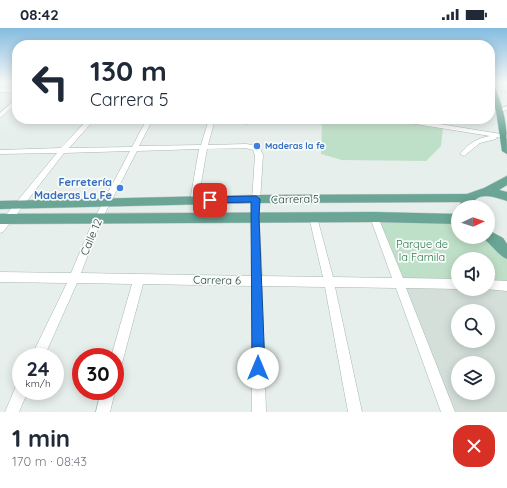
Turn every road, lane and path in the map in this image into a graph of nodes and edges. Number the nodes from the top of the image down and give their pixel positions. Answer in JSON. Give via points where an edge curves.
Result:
{"nodes":[{"id":1,"x":497,"y":100,"type":"edge"},
{"id":2,"x":12,"y":104,"type":"edge"},
{"id":3,"x":3,"y":111,"type":"edge"},
{"id":4,"x":503,"y":111,"type":"edge"},
{"id":5,"x":0,"y":116,"type":"edge"},
{"id":6,"x":87,"y":124,"type":"edge"},
{"id":7,"x":147,"y":124,"type":"edge"},
{"id":8,"x":210,"y":124,"type":"edge"},
{"id":9,"x":426,"y":124,"type":"edge"},
{"id":10,"x":506,"y":138,"type":"edge"},
{"id":11,"x":203,"y":149,"type":"junction"},
{"id":12,"x":134,"y":150,"type":"junction"},
{"id":13,"x":62,"y":151,"type":"junction"},
{"id":14,"x":507,"y":151,"type":"edge"},
{"id":15,"x":0,"y":152,"type":"edge"},
{"id":16,"x":464,"y":154,"type":"dead end"},
{"id":17,"x":507,"y":180,"type":"edge"},
{"id":18,"x":488,"y":191,"type":"junction"},
{"id":19,"x":507,"y":197,"type":"edge"},
{"id":20,"x":256,"y":199,"type":"junction"},
{"id":21,"x":470,"y":200,"type":"edge"},
{"id":22,"x":194,"y":201,"type":"junction"},
{"id":23,"x":108,"y":202,"type":"junction"},
{"id":24,"x":451,"y":202,"type":"edge"},
{"id":25,"x":0,"y":205,"type":"edge"},
{"id":26,"x":18,"y":205,"type":"junction"},
{"id":27,"x":255,"y":217,"type":"junction"},
{"id":28,"x":313,"y":217,"type":"junction"},
{"id":29,"x":374,"y":217,"type":"junction"},
{"id":30,"x":4,"y":219,"type":"edge"},
{"id":31,"x":98,"y":219,"type":"junction"},
{"id":32,"x":451,"y":219,"type":"edge"},
{"id":33,"x":0,"y":229,"type":"edge"},
{"id":34,"x":495,"y":235,"type":"edge"},
{"id":35,"x":507,"y":236,"type":"edge"},
{"id":36,"x":495,"y":240,"type":"edge"},
{"id":37,"x":507,"y":253,"type":"edge"},
{"id":38,"x":0,"y":277,"type":"edge"},
{"id":39,"x":74,"y":279,"type":"junction"},
{"id":40,"x":139,"y":279,"type":"junction"},
{"id":41,"x":257,"y":280,"type":"junction"},
{"id":42,"x":329,"y":282,"type":"junction"},
{"id":43,"x":399,"y":283,"type":"junction"},
{"id":44,"x":451,"y":284,"type":"edge"},
{"id":45,"x":495,"y":285,"type":"edge"},
{"id":46,"x":507,"y":286,"type":"edge"},
{"id":47,"x":42,"y":348,"type":"edge"},
{"id":48,"x":120,"y":348,"type":"edge"},
{"id":49,"x":18,"y":400,"type":"edge"},
{"id":50,"x":105,"y":400,"type":"edge"},
{"id":51,"x":12,"y":412,"type":"edge"},
{"id":52,"x":102,"y":412,"type":"edge"},
{"id":53,"x":259,"y":412,"type":"edge"},
{"id":54,"x":355,"y":412,"type":"edge"},
{"id":55,"x":448,"y":412,"type":"edge"}],
"edges":[{"from":1,"to":4,"type":"main road"},
{"from":2,"to":3,"type":"street"},
{"from":3,"to":5,"type":"street"},
{"from":4,"to":10,"type":"main road"},
{"from":6,"to":13,"type":"street"},
{"from":7,"to":12,"type":"street","name":"Calle 12"},
{"from":8,"to":11,"type":"street"},
{"from":9,"to":10,"type":"street"},
{"from":10,"to":14,"type":"main road"},
{"from":10,"to":16,"type":"street","via":[[481,139]]},
{"from":11,"to":12,"type":"street"},
{"from":11,"to":20,"type":"street","via":[[246,146],[256,148],[259,155]]},
{"from":11,"to":22,"type":"street"},
{"from":12,"to":13,"type":"street"},
{"from":12,"to":23,"type":"street","name":"Calle 12"},
{"from":13,"to":15,"type":"street"},
{"from":13,"to":26,"type":"street"},
{"from":17,"to":18,"type":"main road"},
{"from":18,"to":19,"type":"main road"},
{"from":18,"to":21,"type":"main road","via":[[479,193]]},
{"from":20,"to":22,"type":"main road","name":"Carrera 5"},
{"from":20,"to":24,"type":"main road","name":"Carrera 5"},
{"from":20,"to":27,"type":"street"},
{"from":22,"to":23,"type":"main road","name":"Carrera 5"},
{"from":23,"to":26,"type":"main road","name":"Carrera 5"},
{"from":23,"to":31,"type":"street","name":"Calle 12"},
{"from":25,"to":26,"type":"main road","name":"Carrera 5"},
{"from":26,"to":30,"type":"street"},
{"from":27,"to":28,"type":"main road","name":"Carrera 5"},
{"from":27,"to":31,"type":"main road","name":"Carrera 5"},
{"from":27,"to":41,"type":"street"},
{"from":28,"to":29,"type":"main road","name":"Carrera 5"},
{"from":28,"to":42,"type":"street"},
{"from":29,"to":32,"type":"main road","name":"Carrera 5"},
{"from":29,"to":43,"type":"street"},
{"from":30,"to":31,"type":"main road","name":"Carrera 5"},
{"from":30,"to":33,"type":"street"},
{"from":31,"to":39,"type":"street","name":"Calle 12"},
{"from":34,"to":35,"type":"main road"},
{"from":36,"to":37,"type":"main road"},
{"from":38,"to":39,"type":"street","name":"Carrera 6"},
{"from":39,"to":40,"type":"street","name":"Carrera 6"},
{"from":39,"to":47,"type":"street","name":"Calle 12"},
{"from":40,"to":41,"type":"street","name":"Carrera 6"},
{"from":40,"to":48,"type":"street"},
{"from":41,"to":42,"type":"street","name":"Carrera 6"},
{"from":41,"to":53,"type":"street"},
{"from":42,"to":43,"type":"street","name":"Carrera 6"},
{"from":42,"to":54,"type":"street"},
{"from":43,"to":44,"type":"street","name":"Carrera 6"},
{"from":43,"to":55,"type":"street"},
{"from":45,"to":46,"type":"street"},
{"from":49,"to":51,"type":"street"},
{"from":50,"to":52,"type":"street"}]}
